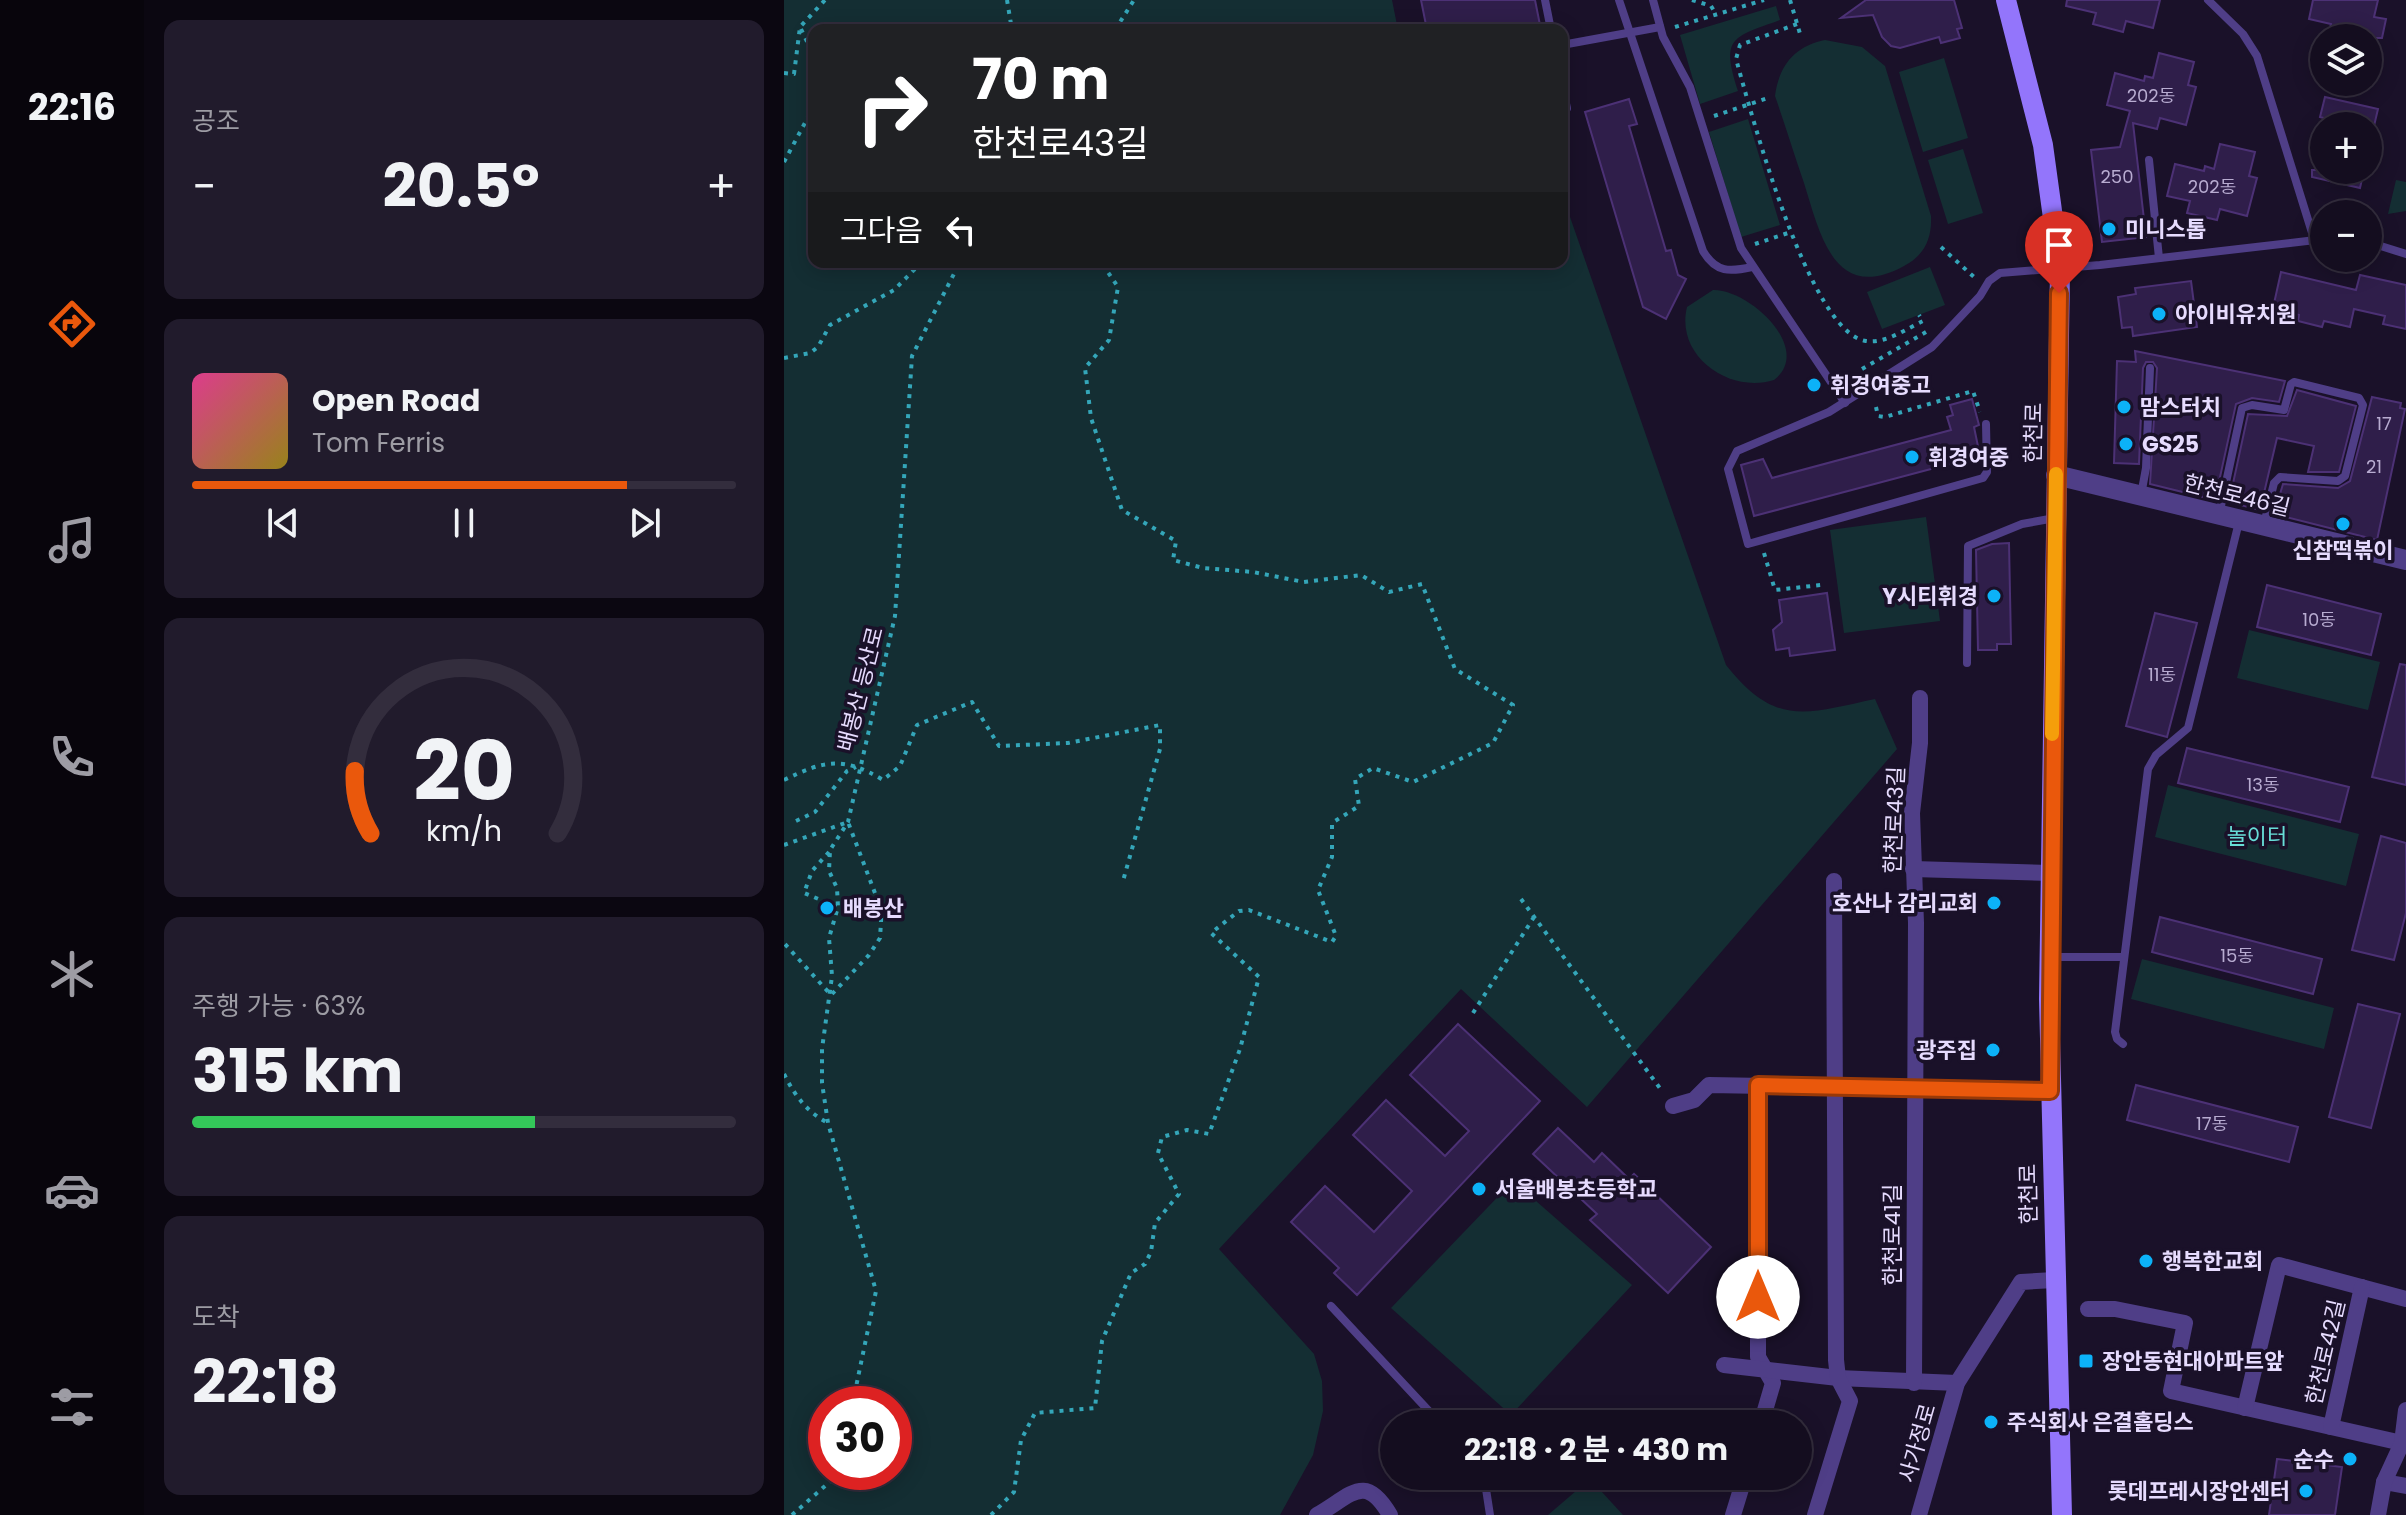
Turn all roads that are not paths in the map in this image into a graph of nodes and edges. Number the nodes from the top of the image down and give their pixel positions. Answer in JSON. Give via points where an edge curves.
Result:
{"nodes":[{"id":1,"x":1545,"y":0,"type":"edge"},
{"id":2,"x":1619,"y":0,"type":"edge"},
{"id":3,"x":1653,"y":0,"type":"edge"},
{"id":4,"x":2006,"y":0,"type":"edge"},
{"id":5,"x":2208,"y":0,"type":"edge"},
{"id":6,"x":1550,"y":24,"type":"edge"},
{"id":7,"x":1661,"y":29,"type":"junction"},
{"id":8,"x":1629,"y":33,"type":"junction"},
{"id":9,"x":1568,"y":44,"type":"edge"},
{"id":10,"x":2149,"y":160,"type":"dead end"},
{"id":11,"x":2310,"y":212,"type":"edge"},
{"id":12,"x":2310,"y":240,"type":"edge"},
{"id":13,"x":2382,"y":246,"type":"edge"},
{"id":14,"x":2406,"y":254,"type":"edge"},
{"id":15,"x":2159,"y":258,"type":"junction"},
{"id":16,"x":1752,"y":267,"type":"junction"},
{"id":17,"x":2060,"y":269,"type":"junction"},
{"id":18,"x":2150,"y":368,"type":"dead end"},
{"id":19,"x":1845,"y":403,"type":"junction"},
{"id":20,"x":1984,"y":422,"type":"road end"},
{"id":21,"x":2056,"y":475,"type":"junction"},
{"id":22,"x":2141,"y":496,"type":"junction"},
{"id":23,"x":2219,"y":516,"type":"junction"},
{"id":24,"x":2055,"y":518,"type":"junction"},
{"id":25,"x":2240,"y":521,"type":"junction"},
{"id":26,"x":2263,"y":526,"type":"junction"},
{"id":27,"x":2406,"y":560,"type":"edge"},
{"id":28,"x":1967,"y":663,"type":"dead end"},
{"id":29,"x":1920,"y":698,"type":"dead end"},
{"id":30,"x":1913,"y":869,"type":"junction"},
{"id":31,"x":2050,"y":873,"type":"junction"},
{"id":32,"x":1834,"y":881,"type":"dead end"},
{"id":33,"x":2049,"y":957,"type":"junction"},
{"id":34,"x":2124,"y":957,"type":"junction"},
{"id":35,"x":2123,"y":1044,"type":"dead end"},
{"id":36,"x":1758,"y":1085,"type":"junction"},
{"id":37,"x":1836,"y":1085,"type":"junction"},
{"id":38,"x":1915,"y":1088,"type":"junction"},
{"id":39,"x":2050,"y":1091,"type":"junction"},
{"id":40,"x":1673,"y":1106,"type":"road end"},
{"id":41,"x":2054,"y":1280,"type":"junction"},
{"id":42,"x":2362,"y":1287,"type":"junction"},
{"id":43,"x":2406,"y":1299,"type":"edge"},
{"id":44,"x":1331,"y":1306,"type":"dead end"},
{"id":45,"x":2088,"y":1309,"type":"dead end"},
{"id":46,"x":1724,"y":1365,"type":"dead end"},
{"id":47,"x":1767,"y":1369,"type":"junction"},
{"id":48,"x":1838,"y":1378,"type":"junction"},
{"id":49,"x":1914,"y":1383,"type":"junction"},
{"id":50,"x":1957,"y":1383,"type":"junction"},
{"id":51,"x":2245,"y":1408,"type":"junction"},
{"id":52,"x":1428,"y":1410,"type":"edge"},
{"id":53,"x":1765,"y":1410,"type":"edge"},
{"id":54,"x":2406,"y":1410,"type":"edge"},
{"id":55,"x":2331,"y":1427,"type":"junction"},
{"id":56,"x":2402,"y":1443,"type":"junction"},
{"id":57,"x":2384,"y":1482,"type":"junction"},
{"id":58,"x":2406,"y":1486,"type":"edge"},
{"id":59,"x":1486,"y":1490,"type":"edge"},
{"id":60,"x":1741,"y":1490,"type":"edge"},
{"id":61,"x":1317,"y":1515,"type":"edge"},
{"id":62,"x":1390,"y":1515,"type":"edge"},
{"id":63,"x":1490,"y":1515,"type":"edge"},
{"id":64,"x":1733,"y":1515,"type":"edge"},
{"id":65,"x":1815,"y":1515,"type":"edge"},
{"id":66,"x":1919,"y":1515,"type":"edge"},
{"id":67,"x":2062,"y":1515,"type":"edge"},
{"id":68,"x":2378,"y":1515,"type":"edge"}],
"edges":[{"from":1,"to":6,"type":"lane"},
{"from":2,"to":8,"type":"lane"},
{"from":3,"to":7,"type":"lane"},
{"from":4,"to":17,"type":"main road","name":"한천로","via":[[2043,145]]},
{"from":5,"to":11,"type":"lane","via":[[2257,56]]},
{"from":7,"to":8,"type":"lane"},
{"from":7,"to":16,"type":"lane","via":[[1684,73],[1741,248]]},
{"from":8,"to":9,"type":"lane"},
{"from":8,"to":16,"type":"lane","via":[[1703,251],[1723,270]]},
{"from":10,"to":15,"type":"lane"},
{"from":12,"to":15,"type":"lane"},
{"from":13,"to":14,"type":"lane"},
{"from":15,"to":17,"type":"lane"},
{"from":16,"to":19,"type":"lane"},
{"from":17,"to":19,"type":"lane","via":[[2009,271],[1993,277],[1932,347]]},
{"from":17,"to":21,"type":"main road","name":"한천로"},
{"from":18,"to":22,"type":"lane"},
{"from":19,"to":20,"type":"lane","via":[[1731,457],[1728,469],[1748,544],[1983,478]]},
{"from":21,"to":22,"type":"street","name":"한천로46길"},
{"from":21,"to":24,"type":"main road","name":"한천로"},
{"from":22,"to":23,"type":"street","name":"한천로46길"},
{"from":23,"to":25,"type":"street","name":"한천로46길"},
{"from":23,"to":26,"type":"lane","via":[[2242,408],[2284,410],[2294,382],[2359,398],[2363,405],[2345,476],[2338,481],[2280,477]]},
{"from":24,"to":28,"type":"lane","via":[[2022,524],[1968,546]]},
{"from":24,"to":31,"type":"main road","name":"한천로"},
{"from":25,"to":26,"type":"street","name":"한천로46길"},
{"from":25,"to":34,"type":"lane","via":[[2188,728],[2156,755],[2148,769]]},
{"from":26,"to":27,"type":"street","name":"한천로46길"},
{"from":29,"to":30,"type":"street","name":"한천로43길"},
{"from":30,"to":31,"type":"street"},
{"from":30,"to":38,"type":"street","name":"한천로43길"},
{"from":31,"to":33,"type":"main road","name":"한천로"},
{"from":32,"to":37,"type":"street"},
{"from":33,"to":34,"type":"lane"},
{"from":33,"to":39,"type":"main road","name":"한천로"},
{"from":34,"to":35,"type":"lane","via":[[2115,1032]]},
{"from":36,"to":37,"type":"street"},
{"from":36,"to":40,"type":"street","via":[[1709,1085],[1694,1100]]},
{"from":36,"to":47,"type":"street","via":[[1758,1357]]},
{"from":37,"to":38,"type":"street"},
{"from":37,"to":48,"type":"street"},
{"from":38,"to":39,"type":"street"},
{"from":38,"to":49,"type":"street","name":"한천로41길"},
{"from":39,"to":41,"type":"main road","name":"한천로"},
{"from":41,"to":50,"type":"street","via":[[2021,1282]]},
{"from":41,"to":67,"type":"main road","name":"한천로"},
{"from":42,"to":43,"type":"street"},
{"from":42,"to":51,"type":"street","via":[[2279,1265]]},
{"from":42,"to":55,"type":"street","name":"한천로42길"},
{"from":44,"to":52,"type":"lane"},
{"from":45,"to":51,"type":"street","name":"한천로42길","via":[[2185,1323],[2171,1391]]},
{"from":46,"to":47,"type":"street"},
{"from":47,"to":48,"type":"street"},
{"from":47,"to":53,"type":"street","via":[[1773,1383]]},
{"from":48,"to":49,"type":"street"},
{"from":48,"to":65,"type":"street","via":[[1850,1401]]},
{"from":49,"to":50,"type":"street"},
{"from":50,"to":66,"type":"street","name":"사가정로"},
{"from":51,"to":55,"type":"street","name":"한천로42길"},
{"from":54,"to":56,"type":"street"},
{"from":55,"to":56,"type":"street","name":"한천로42길"},
{"from":56,"to":57,"type":"street"},
{"from":57,"to":58,"type":"street"},
{"from":57,"to":68,"type":"street"},
{"from":59,"to":63,"type":"lane"},
{"from":60,"to":64,"type":"street"},
{"from":61,"to":62,"type":"street","via":[[1369,1489]]}]}
